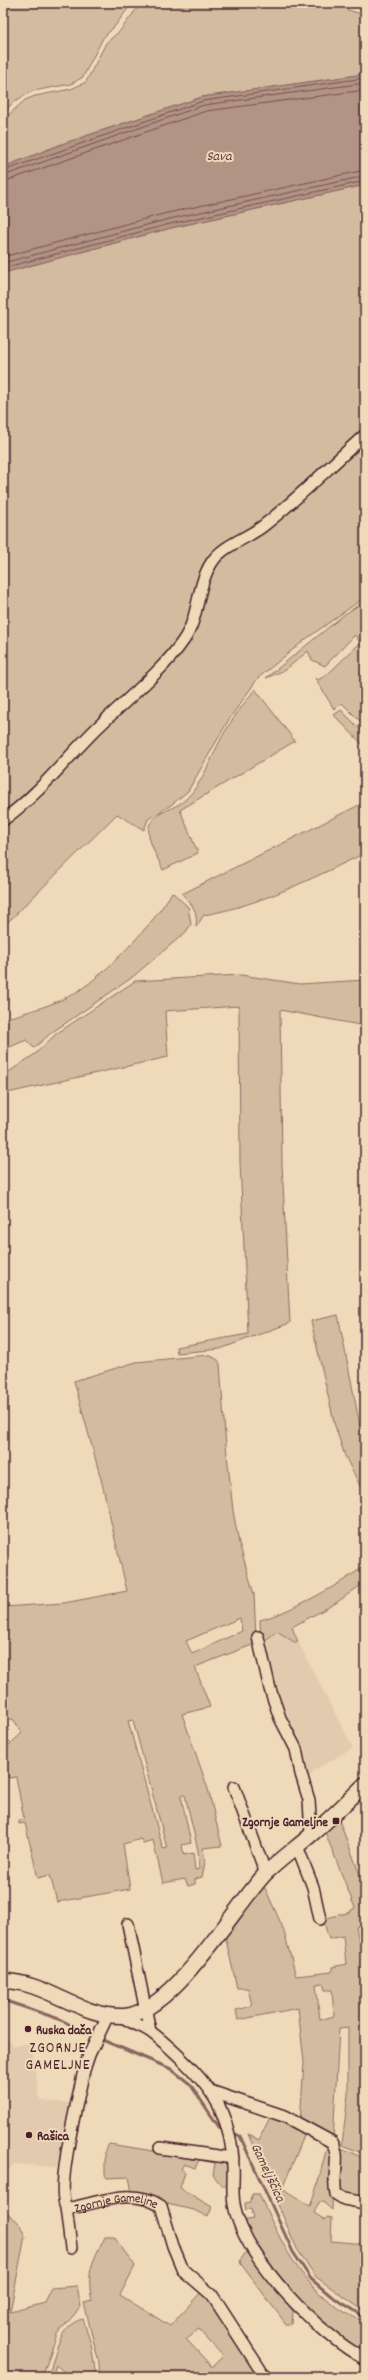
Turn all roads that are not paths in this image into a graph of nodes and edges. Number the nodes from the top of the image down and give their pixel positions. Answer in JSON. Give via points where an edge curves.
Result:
{"nodes":[{"id":1,"x":365,"y":435,"type":"edge"},
{"id":2,"x":3,"y":820,"type":"edge"},
{"id":3,"x":258,"y":1637,"type":"dead end"},
{"id":4,"x":365,"y":1784,"type":"edge"},
{"id":5,"x":234,"y":1787,"type":"dead end"},
{"id":6,"x":311,"y":1835,"type":"junction"},
{"id":7,"x":297,"y":1846,"type":"junction"},
{"id":8,"x":266,"y":1874,"type":"junction"},
{"id":9,"x":320,"y":1919,"type":"dead end"},
{"id":10,"x":128,"y":1924,"type":"dead end"},
{"id":11,"x":3,"y":1981,"type":"edge"},
{"id":12,"x":146,"y":2009,"type":"junction"},
{"id":13,"x":108,"y":2015,"type":"junction"},
{"id":14,"x":122,"y":2016,"type":"junction"},
{"id":15,"x":150,"y":2031,"type":"junction"},
{"id":16,"x":210,"y":2091,"type":"junction"},
{"id":17,"x":160,"y":2148,"type":"dead end"},
{"id":18,"x":233,"y":2158,"type":"junction"},
{"id":19,"x":365,"y":2203,"type":"edge"},
{"id":20,"x":66,"y":2207,"type":"junction"},
{"id":21,"x":72,"y":2248,"type":"dead end"},
{"id":22,"x":365,"y":2359,"type":"edge"},
{"id":23,"x":265,"y":2377,"type":"edge"}],
"edges":[{"from":1,"to":2,"type":"street","via":[[279,513],[253,534],[219,553],[211,562],[204,580],[189,632],[174,654],[94,731],[44,785]]},
{"from":3,"to":6,"type":"street","via":[[270,1689],[296,1749],[300,1774],[309,1800]]},
{"from":4,"to":6,"type":"street"},
{"from":5,"to":8,"type":"street"},
{"from":6,"to":7,"type":"street"},
{"from":7,"to":8,"type":"street"},
{"from":7,"to":9,"type":"street","via":[[313,1887]]},
{"from":8,"to":12,"type":"street","via":[[186,1973]]},
{"from":10,"to":12,"type":"street"},
{"from":11,"to":13,"type":"street","via":[[29,1984]]},
{"from":12,"to":14,"type":"street"},
{"from":12,"to":15,"type":"street"},
{"from":13,"to":14,"type":"street"},
{"from":13,"to":20,"type":"street","name":"Zgornje Gameljne","via":[[89,2055],[64,2176],[62,2191]]},
{"from":14,"to":15,"type":"street","via":[[130,2023]]},
{"from":15,"to":16,"type":"street"},
{"from":16,"to":18,"type":"street","via":[[225,2121]]},
{"from":16,"to":19,"type":"street","via":[[284,2116],[332,2142],[335,2151],[336,2194],[344,2199]]},
{"from":17,"to":18,"type":"street"},
{"from":18,"to":22,"type":"street","via":[[234,2208],[247,2241],[287,2294],[318,2324]]},
{"from":20,"to":21,"type":"street"},
{"from":20,"to":23,"type":"street","name":"Zgornje Gameljne","via":[[129,2195],[149,2199],[161,2206],[183,2270],[212,2295]]}]}
